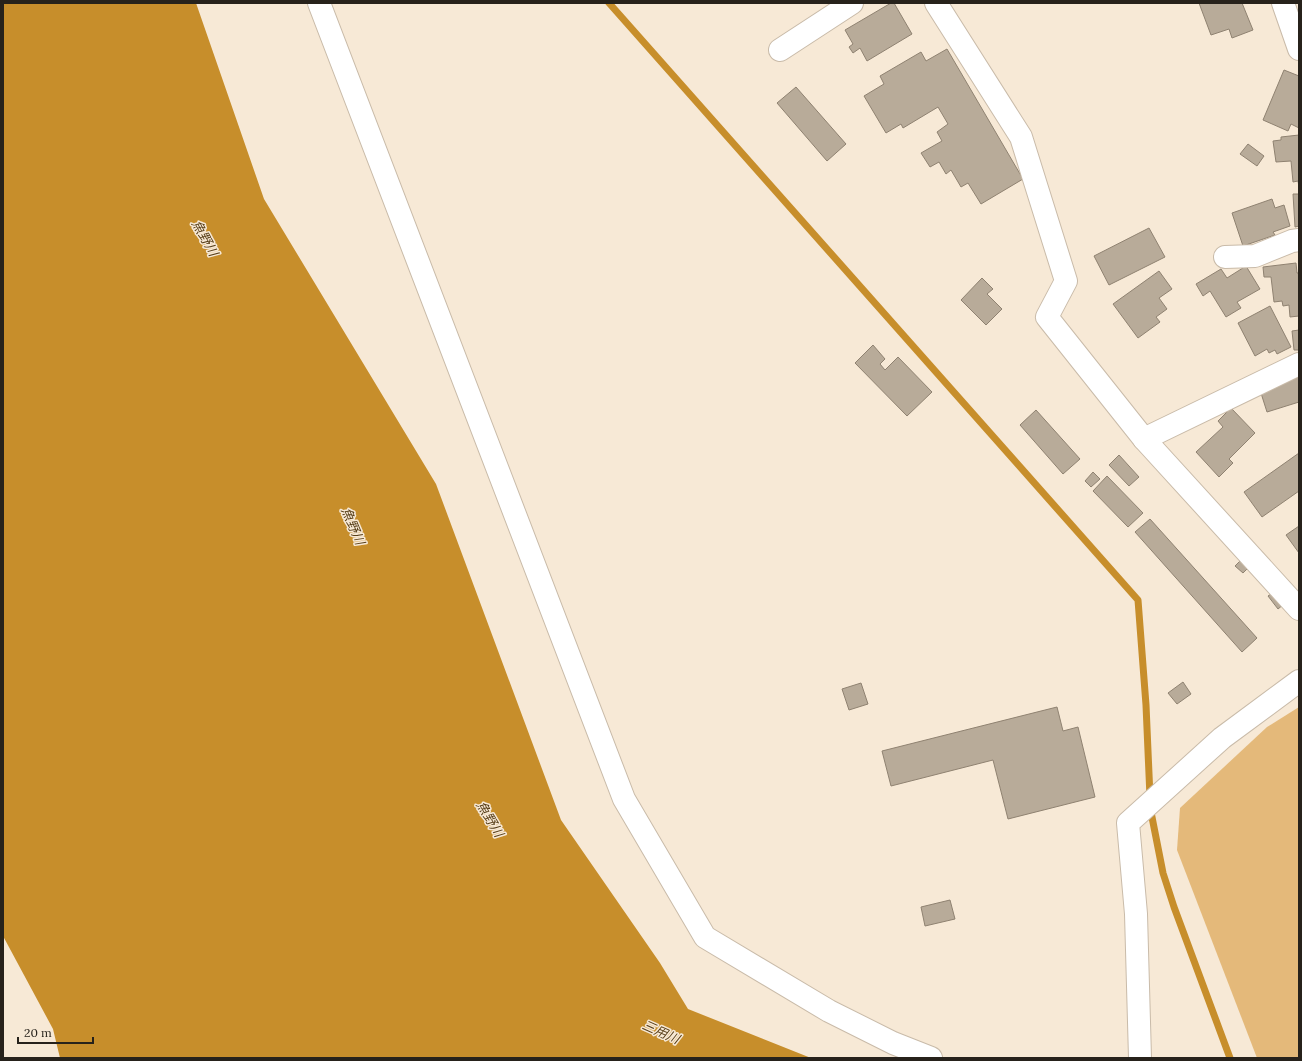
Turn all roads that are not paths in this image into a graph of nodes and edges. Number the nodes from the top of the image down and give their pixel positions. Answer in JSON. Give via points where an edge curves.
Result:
{"nodes":[{"id":1,"x":319,"y":3,"type":"edge"},
{"id":2,"x":852,"y":3,"type":"edge"},
{"id":3,"x":936,"y":3,"type":"edge"},
{"id":4,"x":1283,"y":3,"type":"edge"},
{"id":5,"x":1299,"y":49,"type":"edge"},
{"id":6,"x":780,"y":50,"type":"dead end"},
{"id":7,"x":1299,"y":240,"type":"edge"},
{"id":8,"x":1225,"y":257,"type":"dead end"},
{"id":9,"x":1299,"y":364,"type":"edge"},
{"id":10,"x":1144,"y":439,"type":"junction"},
{"id":11,"x":1299,"y":609,"type":"edge"},
{"id":12,"x":1299,"y":681,"type":"edge"},
{"id":13,"x":931,"y":1058,"type":"edge"},
{"id":14,"x":1140,"y":1058,"type":"edge"}],
"edges":[{"from":1,"to":13,"type":"street","via":[[632,813],[705,936],[829,1011],[893,1043]]},
{"from":2,"to":6,"type":"street"},
{"from":3,"to":10,"type":"street","via":[[1021,137],[1066,281],[1047,317]]},
{"from":4,"to":5,"type":"street"},
{"from":7,"to":8,"type":"street","via":[[1255,256]]},
{"from":9,"to":10,"type":"street"},
{"from":10,"to":11,"type":"street"},
{"from":12,"to":14,"type":"street","via":[[1222,738],[1128,823],[1136,914]]}]}
